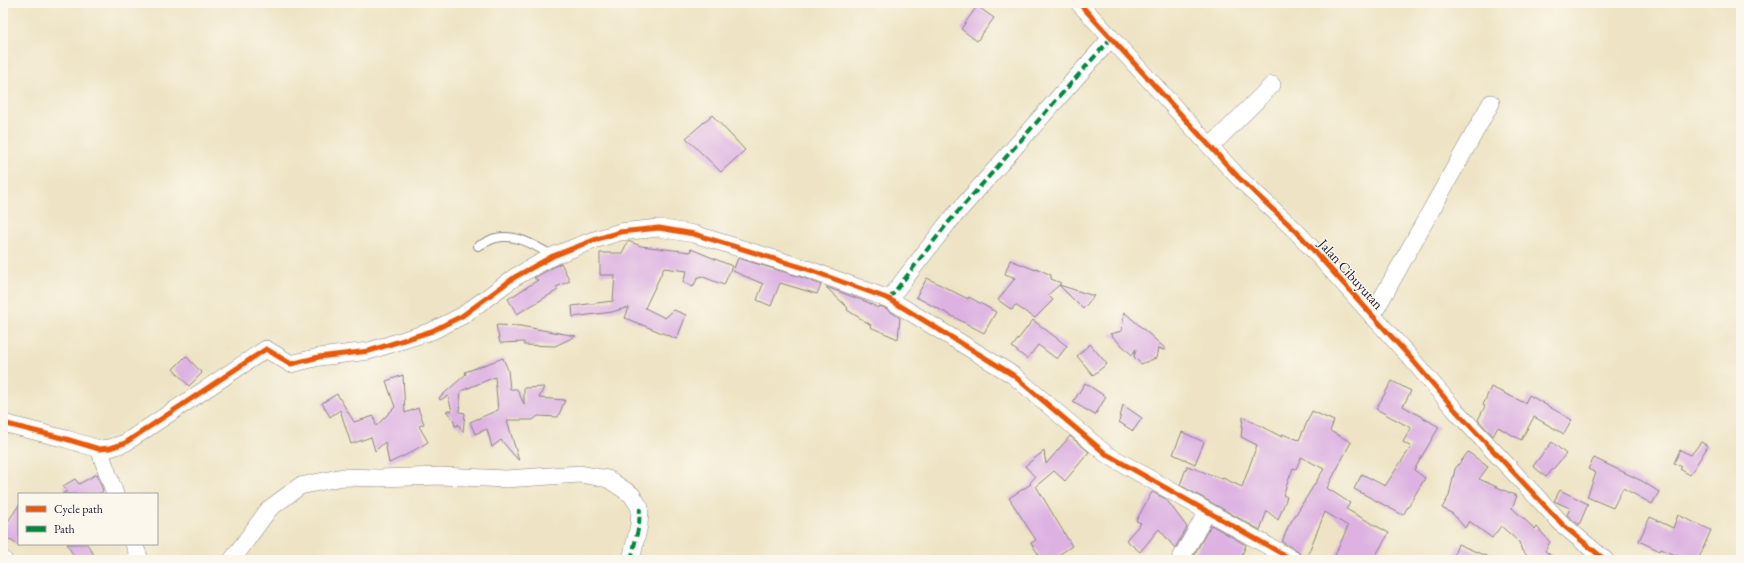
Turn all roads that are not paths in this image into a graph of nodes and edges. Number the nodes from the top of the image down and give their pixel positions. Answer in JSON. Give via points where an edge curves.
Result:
{"nodes":[{"id":1,"x":1079,"y":3,"type":"edge"},
{"id":2,"x":1111,"y":38,"type":"junction"},
{"id":3,"x":1272,"y":85,"type":"dead end"},
{"id":4,"x":1491,"y":103,"type":"dead end"},
{"id":5,"x":1210,"y":146,"type":"junction"},
{"id":6,"x":478,"y":246,"type":"dead end"},
{"id":7,"x":553,"y":256,"type":"junction"},
{"id":8,"x":889,"y":299,"type":"junction"},
{"id":9,"x":1372,"y":316,"type":"junction"},
{"id":10,"x":3,"y":423,"type":"edge"},
{"id":11,"x":99,"y":449,"type":"junction"},
{"id":12,"x":116,"y":493,"type":"edge"},
{"id":13,"x":1207,"y":512,"type":"junction"},
{"id":14,"x":134,"y":545,"type":"edge"},
{"id":15,"x":140,"y":560,"type":"edge"},
{"id":16,"x":232,"y":560,"type":"edge"},
{"id":17,"x":631,"y":560,"type":"edge"},
{"id":18,"x":1180,"y":560,"type":"edge"},
{"id":19,"x":1293,"y":560,"type":"edge"},
{"id":20,"x":1605,"y":560,"type":"edge"}],
"edges":[{"from":1,"to":2,"type":"street","name":"Jalan Cibuyutan"},
{"from":2,"to":5,"type":"street","name":"Jalan Cibuyutan"},
{"from":2,"to":8,"type":"street","via":[[947,224]]},
{"from":3,"to":5,"type":"street"},
{"from":4,"to":9,"type":"street"},
{"from":5,"to":9,"type":"street","name":"Jalan Cibuyutan","via":[[1238,177],[1297,232]]},
{"from":6,"to":7,"type":"lane","via":[[495,238],[511,237],[532,244]]},
{"from":7,"to":8,"type":"street","via":[[620,232],[659,228],[694,234],[748,250]]},
{"from":7,"to":11,"type":"street","via":[[516,277],[462,316],[432,331],[397,343],[369,351],[325,356],[291,364],[268,349],[264,350],[125,443]]},
{"from":8,"to":13,"type":"street","via":[[1013,376],[1106,454]]},
{"from":9,"to":20,"type":"street","name":"Jalan Cibuyutan","via":[[1456,411],[1563,525]]},
{"from":10,"to":11,"type":"street"},
{"from":11,"to":12,"type":"street"},
{"from":13,"to":18,"type":"street"},
{"from":13,"to":19,"type":"street"},
{"from":14,"to":15,"type":"street"},
{"from":16,"to":17,"type":"street","via":[[269,509],[300,486],[343,477],[441,476],[506,479],[580,474],[608,479],[632,495],[640,508]]}]}
